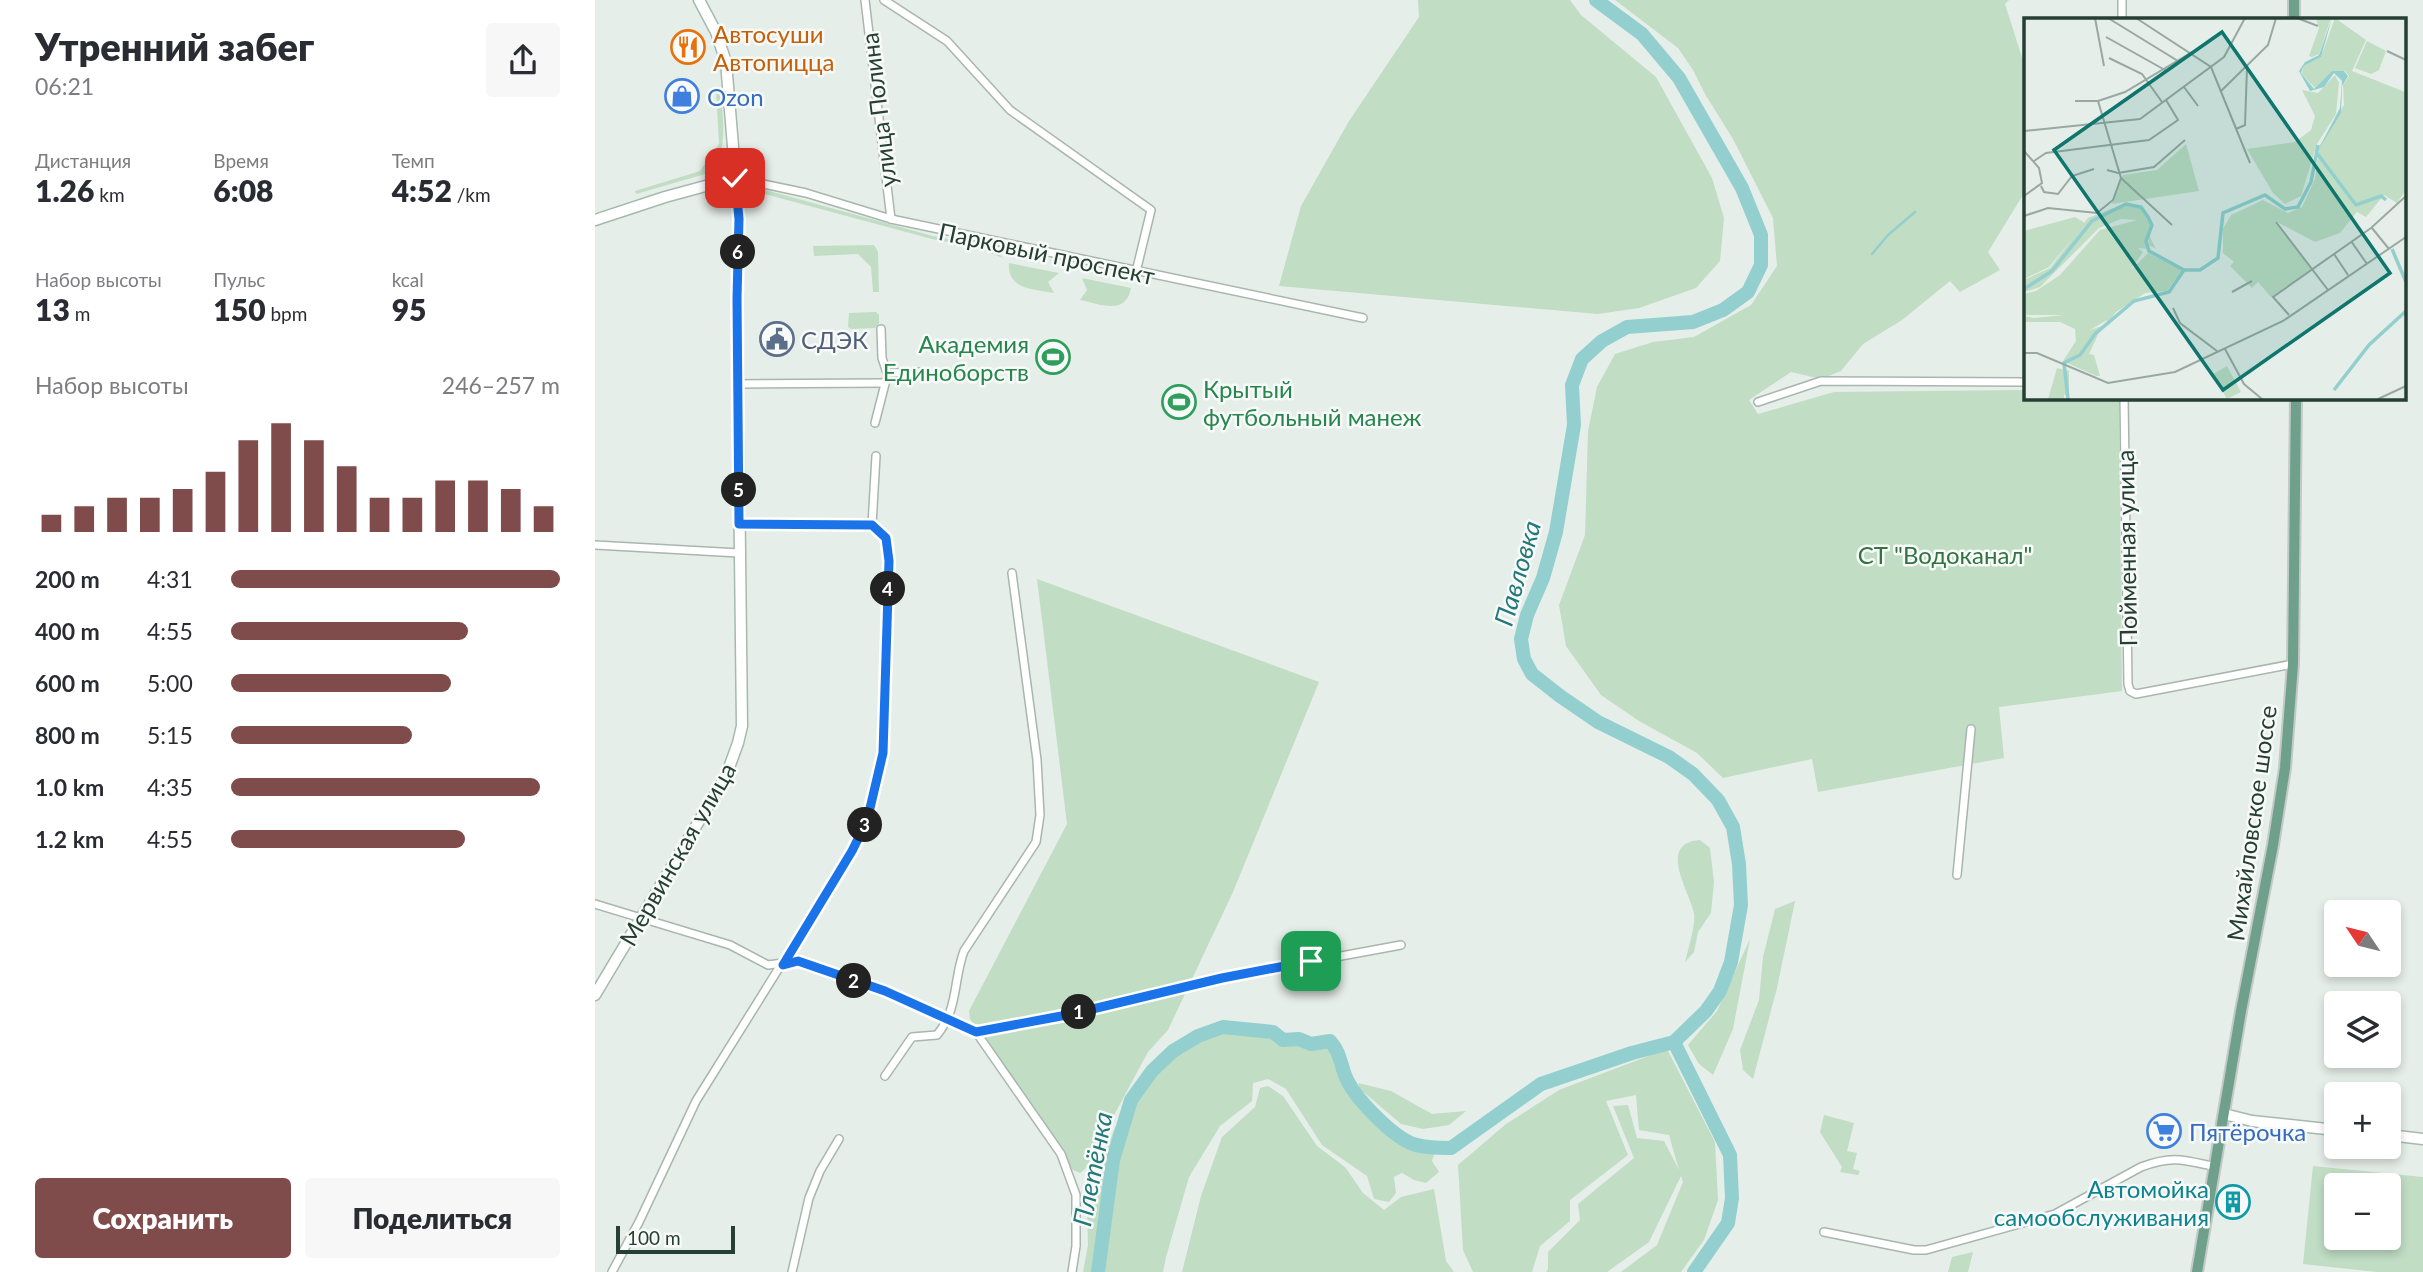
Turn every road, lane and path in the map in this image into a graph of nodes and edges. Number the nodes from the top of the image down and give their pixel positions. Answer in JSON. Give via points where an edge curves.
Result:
{"nodes":[{"id":1,"x":699,"y":0,"type":"edge"},
{"id":2,"x":865,"y":0,"type":"edge"},
{"id":3,"x":884,"y":0,"type":"edge"},
{"id":4,"x":2122,"y":0,"type":"edge"},
{"id":5,"x":2294,"y":0,"type":"edge"},
{"id":6,"x":2123,"y":18,"type":"edge"},
{"id":7,"x":2294,"y":18,"type":"edge"},
{"id":8,"x":735,"y":178,"type":"junction"},
{"id":9,"x":891,"y":219,"type":"junction"},
{"id":10,"x":595,"y":220,"type":"edge"},
{"id":11,"x":1136,"y":272,"type":"junction"},
{"id":12,"x":1363,"y":318,"type":"dead end"},
{"id":13,"x":881,"y":329,"type":"dead end"},
{"id":14,"x":922,"y":372,"type":"dead end"},
{"id":15,"x":887,"y":373,"type":"junction"},
{"id":16,"x":2024,"y":382,"type":"edge"},
{"id":17,"x":885,"y":383,"type":"junction"},
{"id":18,"x":738,"y":384,"type":"junction"},
{"id":19,"x":2124,"y":399,"type":"edge"},
{"id":20,"x":2295,"y":399,"type":"edge"},
{"id":21,"x":1758,"y":402,"type":"dead end"},
{"id":22,"x":875,"y":423,"type":"dead end"},
{"id":23,"x":876,"y":456,"type":"dead end"},
{"id":24,"x":739,"y":524,"type":"junction"},
{"id":25,"x":872,"y":525,"type":"junction"},
{"id":26,"x":595,"y":545,"type":"edge"},
{"id":27,"x":740,"y":553,"type":"junction"},
{"id":28,"x":1012,"y":573,"type":"dead end"},
{"id":29,"x":2293,"y":664,"type":"junction"},
{"id":30,"x":1971,"y":729,"type":"dead end"},
{"id":31,"x":1957,"y":875,"type":"dead end"},
{"id":32,"x":595,"y":904,"type":"edge"},
{"id":33,"x":642,"y":919,"type":"junction"},
{"id":34,"x":1401,"y":945,"type":"dead end"},
{"id":35,"x":783,"y":965,"type":"junction"},
{"id":36,"x":595,"y":995,"type":"edge"},
{"id":37,"x":947,"y":1018,"type":"junction"},
{"id":38,"x":976,"y":1032,"type":"junction"},
{"id":39,"x":885,"y":1076,"type":"dead end"},
{"id":40,"x":2224,"y":1114,"type":"junction"},
{"id":41,"x":2324,"y":1129,"type":"edge"},
{"id":42,"x":2401,"y":1136,"type":"edge"},
{"id":43,"x":839,"y":1139,"type":"dead end"},
{"id":44,"x":2423,"y":1139,"type":"edge"},
{"id":45,"x":2216,"y":1167,"type":"junction"},
{"id":46,"x":1824,"y":1232,"type":"dead end"},
{"id":47,"x":612,"y":1272,"type":"edge"},
{"id":48,"x":792,"y":1272,"type":"edge"},
{"id":49,"x":1072,"y":1272,"type":"edge"},
{"id":50,"x":2197,"y":1272,"type":"edge"}],
"edges":[{"from":1,"to":8,"type":"street","name":"Мервинская улица","via":[[726,62]]},
{"from":2,"to":9,"type":"street","name":"улица Полина"},
{"from":3,"to":11,"type":"street","via":[[947,41],[1010,110],[1151,211]]},
{"from":4,"to":6,"type":"street"},
{"from":5,"to":7,"type":"main road"},
{"from":8,"to":9,"type":"street","name":"Парковый проспект","via":[[806,193]]},
{"from":8,"to":10,"type":"street"},
{"from":8,"to":18,"type":"street","name":"Мервинская улица"},
{"from":9,"to":11,"type":"street","name":"Парковый проспект"},
{"from":11,"to":12,"type":"street","name":"Парковый проспект"},
{"from":13,"to":15,"type":"street","via":[[881,358]]},
{"from":14,"to":15,"type":"street"},
{"from":15,"to":17,"type":"street"},
{"from":16,"to":21,"type":"street","via":[[1821,382]]},
{"from":17,"to":18,"type":"street"},
{"from":17,"to":22,"type":"street"},
{"from":18,"to":24,"type":"street","name":"Мервинская улица"},
{"from":19,"to":29,"type":"street","name":"Пойменная улица","via":[[2130,691],[2136,694]]},
{"from":20,"to":29,"type":"main road","name":"Михайловское шоссе"},
{"from":23,"to":25,"type":"street"},
{"from":24,"to":25,"type":"street"},
{"from":24,"to":27,"type":"street","name":"Мервинская улица"},
{"from":25,"to":35,"type":"street","via":[[886,538],[889,561],[883,753],[867,821]]},
{"from":26,"to":27,"type":"street"},
{"from":27,"to":33,"type":"street","name":"Мервинская улица","via":[[743,706],[739,743],[726,776]]},
{"from":28,"to":37,"type":"street","via":[[1037,760],[1040,829],[964,951]]},
{"from":29,"to":40,"type":"main road","name":"Михайловское шоссе","via":[[2276,829]]},
{"from":30,"to":31,"type":"street"},
{"from":32,"to":33,"type":"street"},
{"from":33,"to":35,"type":"street","via":[[730,945],[768,965]]},
{"from":33,"to":36,"type":"street","name":"Мервинская улица"},
{"from":34,"to":38,"type":"street","via":[[1222,978]]},
{"from":35,"to":37,"type":"street","via":[[798,961]]},
{"from":35,"to":47,"type":"street","via":[[696,1101]]},
{"from":37,"to":38,"type":"street"},
{"from":37,"to":39,"type":"street","via":[[937,1035],[912,1037]]},
{"from":38,"to":49,"type":"street","via":[[1061,1154],[1076,1195]]},
{"from":40,"to":41,"type":"street"},
{"from":40,"to":45,"type":"main road","name":"Михайловское шоссе"},
{"from":42,"to":44,"type":"street"},
{"from":43,"to":48,"type":"street","via":[[809,1198]]},
{"from":45,"to":46,"type":"street","via":[[2183,1160],[2156,1162],[2055,1214],[1926,1250]]},
{"from":45,"to":50,"type":"main road","name":"Михайловское шоссе"}]}
